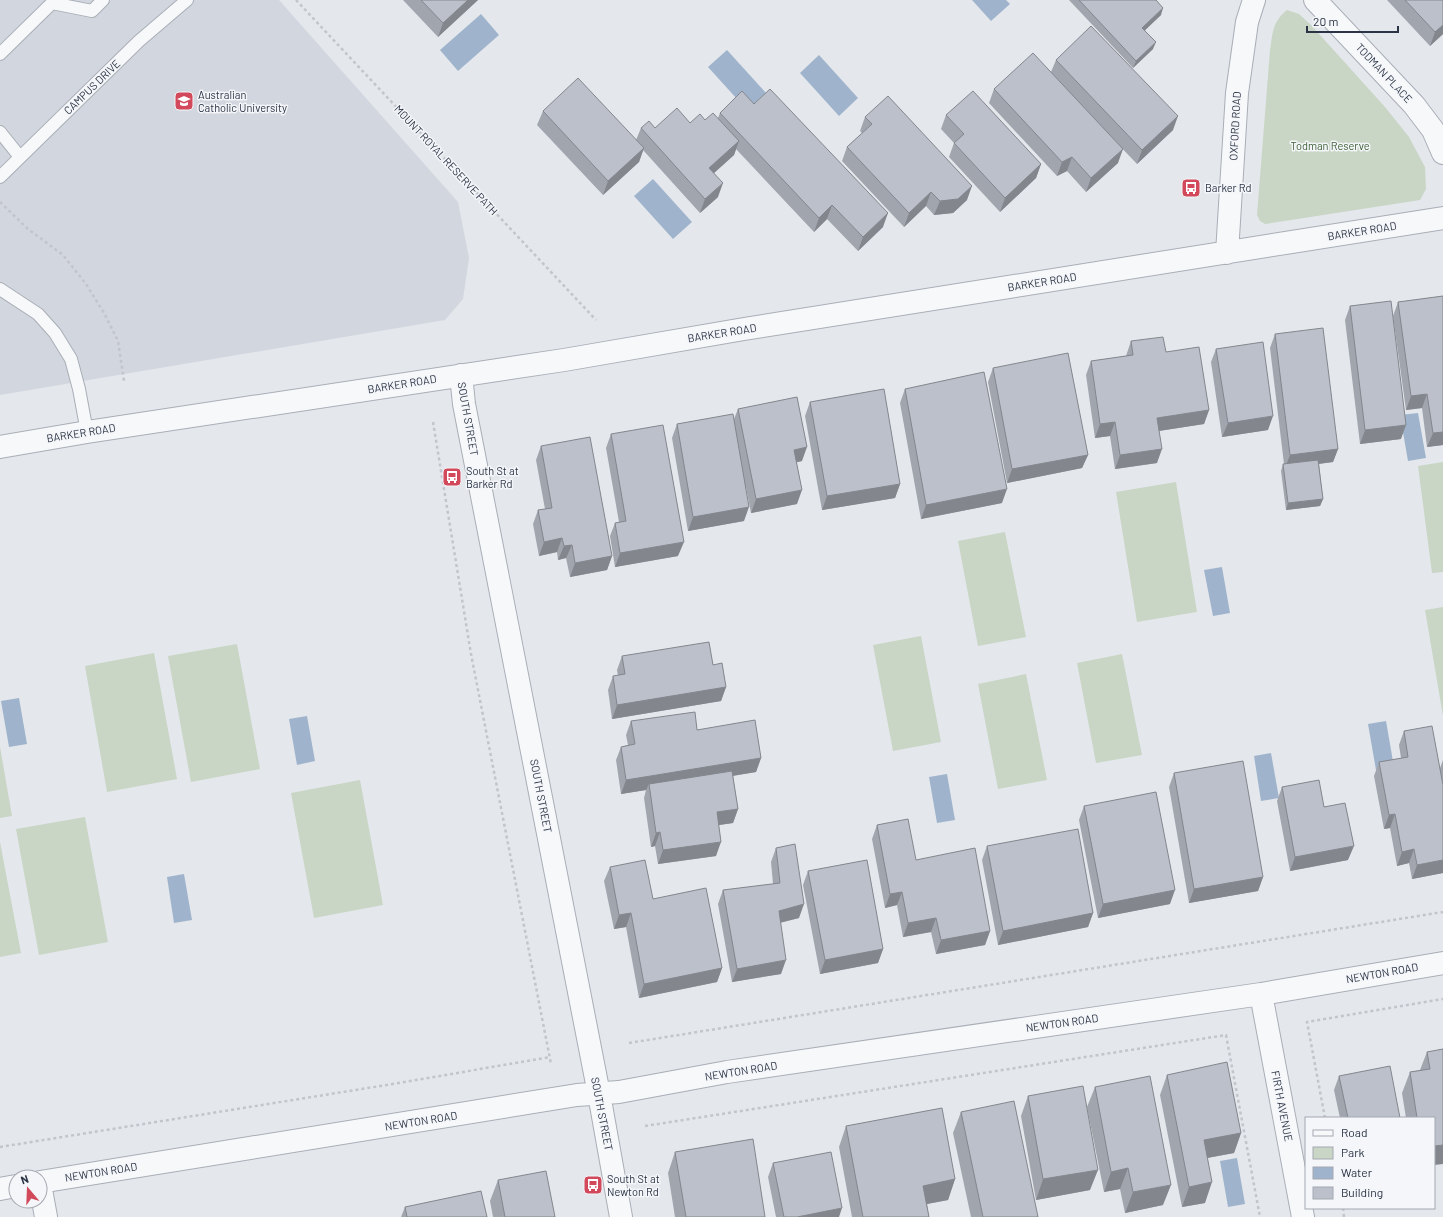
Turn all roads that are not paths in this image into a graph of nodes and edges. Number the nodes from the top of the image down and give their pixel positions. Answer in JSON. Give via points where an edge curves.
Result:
{"nodes":[{"id":1,"x":103,"y":0,"type":"edge"},
{"id":2,"x":187,"y":0,"type":"edge"},
{"id":3,"x":1254,"y":0,"type":"edge"},
{"id":4,"x":1315,"y":0,"type":"edge"},
{"id":5,"x":51,"y":2,"type":"edge"},
{"id":6,"x":0,"y":54,"type":"edge"},
{"id":7,"x":0,"y":132,"type":"edge"},
{"id":8,"x":1443,"y":152,"type":"edge"},
{"id":9,"x":20,"y":157,"type":"junction"},
{"id":10,"x":0,"y":177,"type":"edge"},
{"id":11,"x":1443,"y":218,"type":"edge"},
{"id":12,"x":1227,"y":253,"type":"junction"},
{"id":13,"x":0,"y":289,"type":"edge"},
{"id":14,"x":461,"y":375,"type":"junction"},
{"id":15,"x":87,"y":432,"type":"junction"},
{"id":16,"x":0,"y":447,"type":"edge"},
{"id":17,"x":1443,"y":963,"type":"edge"},
{"id":18,"x":1261,"y":994,"type":"junction"},
{"id":19,"x":599,"y":1094,"type":"junction"},
{"id":20,"x":48,"y":1182,"type":"edge"},
{"id":21,"x":622,"y":1217,"type":"edge"},
{"id":22,"x":1303,"y":1217,"type":"edge"}],
"edges":[{"from":1,"to":5,"type":"lane","via":[[92,11]]},
{"from":2,"to":9,"type":"lane","name":"CAMPUS DRIVE","via":[[139,41]]},
{"from":3,"to":12,"type":"street","name":"OXFORD ROAD","via":[[1247,22],[1237,93]]},
{"from":4,"to":8,"type":"street","name":"TODMAN PLACE","via":[[1414,105],[1433,130]]},
{"from":5,"to":6,"type":"lane"},
{"from":7,"to":9,"type":"lane"},
{"from":9,"to":10,"type":"lane","name":"CAMPUS DRIVE"},
{"from":11,"to":12,"type":"street","name":"BARKER ROAD"},
{"from":12,"to":14,"type":"street","name":"BARKER ROAD"},
{"from":13,"to":15,"type":"lane","via":[[38,314],[55,333],[71,359]]},
{"from":14,"to":15,"type":"street","name":"BARKER ROAD"},
{"from":14,"to":19,"type":"street","name":"SOUTH STREET","via":[[465,410]]},
{"from":15,"to":16,"type":"street","name":"BARKER ROAD"},
{"from":17,"to":18,"type":"street","name":"NEWTON ROAD"},
{"from":18,"to":19,"type":"street","name":"NEWTON ROAD","via":[[734,1071]]},
{"from":18,"to":22,"type":"street","name":"FIRTH AVENUE"},
{"from":19,"to":20,"type":"street","name":"NEWTON ROAD","via":[[570,1096]]},
{"from":19,"to":21,"type":"street","name":"SOUTH STREET"}]}
